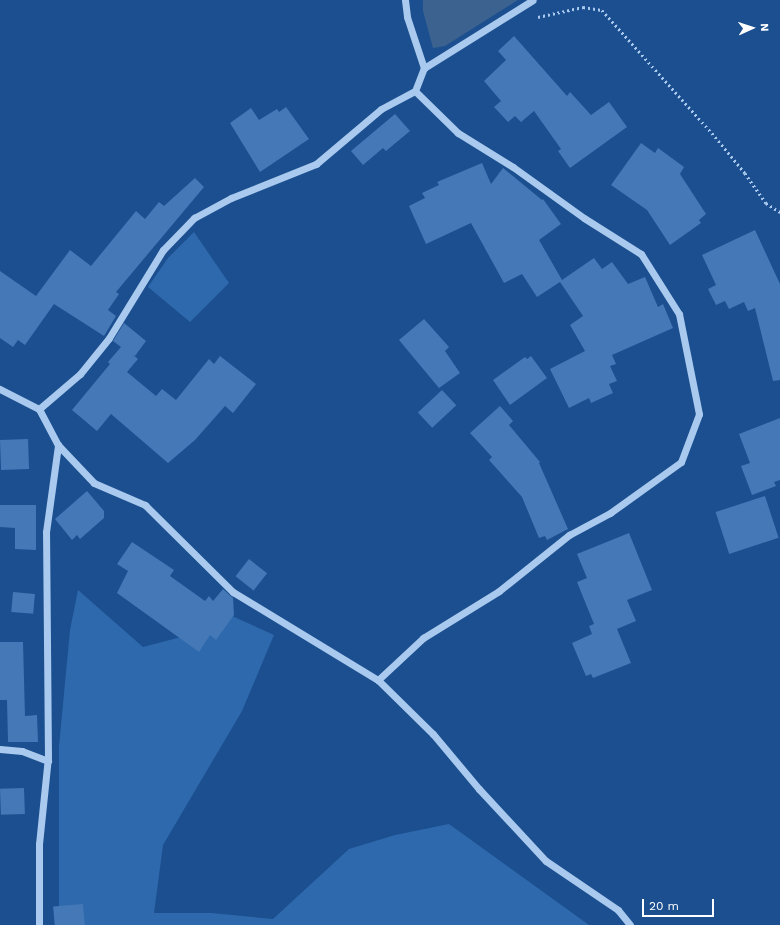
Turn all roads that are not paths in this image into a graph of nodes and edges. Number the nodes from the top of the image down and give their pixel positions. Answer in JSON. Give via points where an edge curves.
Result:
{"nodes":[{"id":1,"x":405,"y":0,"type":"edge"},
{"id":2,"x":532,"y":0,"type":"edge"},
{"id":3,"x":424,"y":68,"type":"junction"},
{"id":4,"x":415,"y":91,"type":"junction"},
{"id":5,"x":0,"y":389,"type":"edge"},
{"id":6,"x":39,"y":409,"type":"junction"},
{"id":7,"x":58,"y":445,"type":"junction"},
{"id":8,"x":378,"y":680,"type":"junction"},
{"id":9,"x":0,"y":749,"type":"edge"},
{"id":10,"x":48,"y":761,"type":"junction"},
{"id":11,"x":39,"y":925,"type":"edge"},
{"id":12,"x":630,"y":925,"type":"edge"}],
"edges":[{"from":1,"to":3,"type":"street","via":[[407,17]]},
{"from":2,"to":3,"type":"street"},
{"from":3,"to":4,"type":"street"},
{"from":4,"to":6,"type":"street","via":[[381,109],[316,164],[231,198],[194,218],[163,250],[109,338],[80,374]]},
{"from":4,"to":8,"type":"street","via":[[458,133],[514,167],[584,218],[641,254],[679,314],[699,414],[681,462],[610,512],[569,536],[499,591],[423,638]]},
{"from":5,"to":6,"type":"street"},
{"from":6,"to":7,"type":"street"},
{"from":7,"to":8,"type":"street","via":[[94,483],[146,504],[233,592]]},
{"from":7,"to":10,"type":"street","via":[[46,532]]},
{"from":8,"to":12,"type":"street","via":[[434,734],[478,789],[546,861],[618,910]]},
{"from":9,"to":10,"type":"street","via":[[22,751]]},
{"from":10,"to":11,"type":"street","via":[[39,844]]}]}
